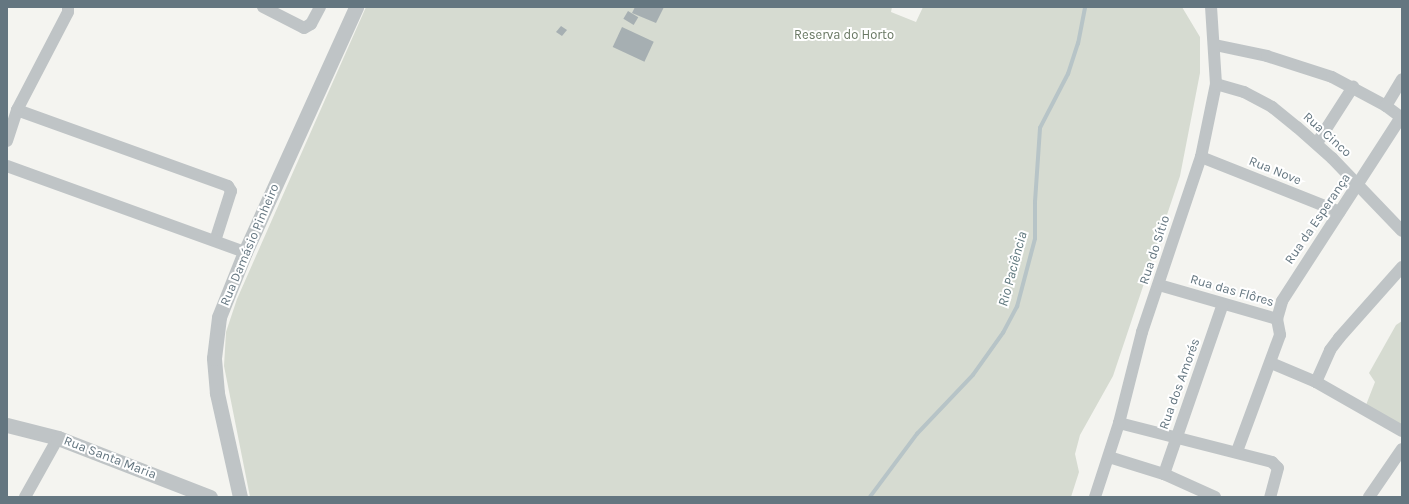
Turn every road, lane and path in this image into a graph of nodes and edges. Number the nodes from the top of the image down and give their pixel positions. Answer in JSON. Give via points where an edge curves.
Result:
{"nodes":[{"id":1,"x":68,"y":7,"type":"edge"},
{"id":2,"x":263,"y":7,"type":"edge"},
{"id":3,"x":320,"y":7,"type":"edge"},
{"id":4,"x":356,"y":7,"type":"edge"},
{"id":5,"x":1211,"y":7,"type":"edge"},
{"id":6,"x":1215,"y":45,"type":"junction"},
{"id":7,"x":1402,"y":79,"type":"edge"},
{"id":8,"x":1216,"y":84,"type":"junction"},
{"id":9,"x":1353,"y":87,"type":"junction"},
{"id":10,"x":1386,"y":106,"type":"junction"},
{"id":11,"x":17,"y":110,"type":"junction"},
{"id":12,"x":1401,"y":118,"type":"edge"},
{"id":13,"x":7,"y":140,"type":"edge"},
{"id":14,"x":1317,"y":143,"type":"junction"},
{"id":15,"x":1201,"y":156,"type":"junction"},
{"id":16,"x":7,"y":166,"type":"edge"},
{"id":17,"x":1358,"y":185,"type":"junction"},
{"id":18,"x":1340,"y":212,"type":"junction"},
{"id":19,"x":1402,"y":231,"type":"edge"},
{"id":20,"x":215,"y":241,"type":"junction"},
{"id":21,"x":245,"y":252,"type":"junction"},
{"id":22,"x":1402,"y":267,"type":"edge"},
{"id":23,"x":1159,"y":285,"type":"junction"},
{"id":24,"x":1223,"y":304,"type":"junction"},
{"id":25,"x":1277,"y":318,"type":"junction"},
{"id":26,"x":1272,"y":363,"type":"junction"},
{"id":27,"x":1316,"y":382,"type":"junction"},
{"id":28,"x":1119,"y":422,"type":"junction"},
{"id":29,"x":7,"y":425,"type":"edge"},
{"id":30,"x":1402,"y":431,"type":"edge"},
{"id":31,"x":1176,"y":435,"type":"junction"},
{"id":32,"x":58,"y":438,"type":"junction"},
{"id":33,"x":1237,"y":451,"type":"junction"},
{"id":34,"x":1401,"y":452,"type":"edge"},
{"id":35,"x":1109,"y":457,"type":"junction"},
{"id":36,"x":1164,"y":474,"type":"junction"},
{"id":37,"x":25,"y":497,"type":"edge"},
{"id":38,"x":210,"y":497,"type":"edge"},
{"id":39,"x":240,"y":497,"type":"edge"},
{"id":40,"x":1095,"y":497,"type":"edge"},
{"id":41,"x":1215,"y":497,"type":"edge"},
{"id":42,"x":1270,"y":497,"type":"edge"},
{"id":43,"x":1369,"y":497,"type":"edge"}],
"edges":[{"from":1,"to":11,"type":"street","via":[[68,12]]},
{"from":2,"to":3,"type":"street","via":[[304,28],[311,24]]},
{"from":4,"to":21,"type":"street","name":"Rua Damásio Pinheiro"},
{"from":5,"to":6,"type":"street","name":"Rua do Sítio"},
{"from":6,"to":8,"type":"street","name":"Rua do Sítio"},
{"from":6,"to":9,"type":"street","via":[[1299,66]]},
{"from":7,"to":10,"type":"street"},
{"from":8,"to":14,"type":"street","name":"Rua Cinco","via":[[1244,92],[1272,107]]},
{"from":8,"to":15,"type":"street","name":"Rua do Sítio"},
{"from":9,"to":10,"type":"street"},
{"from":9,"to":14,"type":"street"},
{"from":10,"to":12,"type":"street"},
{"from":11,"to":13,"type":"street"},
{"from":11,"to":20,"type":"street","via":[[228,186],[231,191]]},
{"from":12,"to":17,"type":"street","name":"Rua da Esperança"},
{"from":14,"to":17,"type":"street","name":"Rua Cinco"},
{"from":15,"to":18,"type":"street","name":"Rua Nove"},
{"from":15,"to":23,"type":"street","name":"Rua do Sítio"},
{"from":16,"to":20,"type":"street"},
{"from":17,"to":18,"type":"street","name":"Rua da Esperança"},
{"from":17,"to":19,"type":"street","name":"Rua Cinco"},
{"from":18,"to":25,"type":"street","name":"Rua da Esperança","via":[[1282,301]]},
{"from":20,"to":21,"type":"street"},
{"from":21,"to":39,"type":"street","name":"Rua Damásio Pinheiro","via":[[219,317],[214,358],[217,392]]},
{"from":22,"to":27,"type":"street","via":[[1330,350]]},
{"from":23,"to":24,"type":"street","name":"Rua das Flôres"},
{"from":23,"to":28,"type":"street","name":"Rua do Sítio","via":[[1142,332]]},
{"from":24,"to":25,"type":"street","name":"Rua das Flôres"},
{"from":24,"to":31,"type":"street","name":"Rua dos Amorés"},
{"from":25,"to":26,"type":"street","name":"Rua das Flôres","via":[[1280,335]]},
{"from":26,"to":27,"type":"street"},
{"from":26,"to":33,"type":"street"},
{"from":27,"to":30,"type":"street"},
{"from":28,"to":31,"type":"street"},
{"from":28,"to":35,"type":"street","name":"Rua do Sítio"},
{"from":29,"to":32,"type":"street","name":"Rua Santa Maria"},
{"from":31,"to":33,"type":"street"},
{"from":31,"to":36,"type":"street","name":"Rua dos Amorés"},
{"from":32,"to":37,"type":"street"},
{"from":32,"to":38,"type":"street","name":"Rua Santa Maria"},
{"from":33,"to":42,"type":"street","via":[[1277,465],[1277,475]]},
{"from":34,"to":43,"type":"street"},
{"from":35,"to":36,"type":"street"},
{"from":35,"to":40,"type":"street","name":"Rua do Sítio"},
{"from":36,"to":41,"type":"street"}]}
